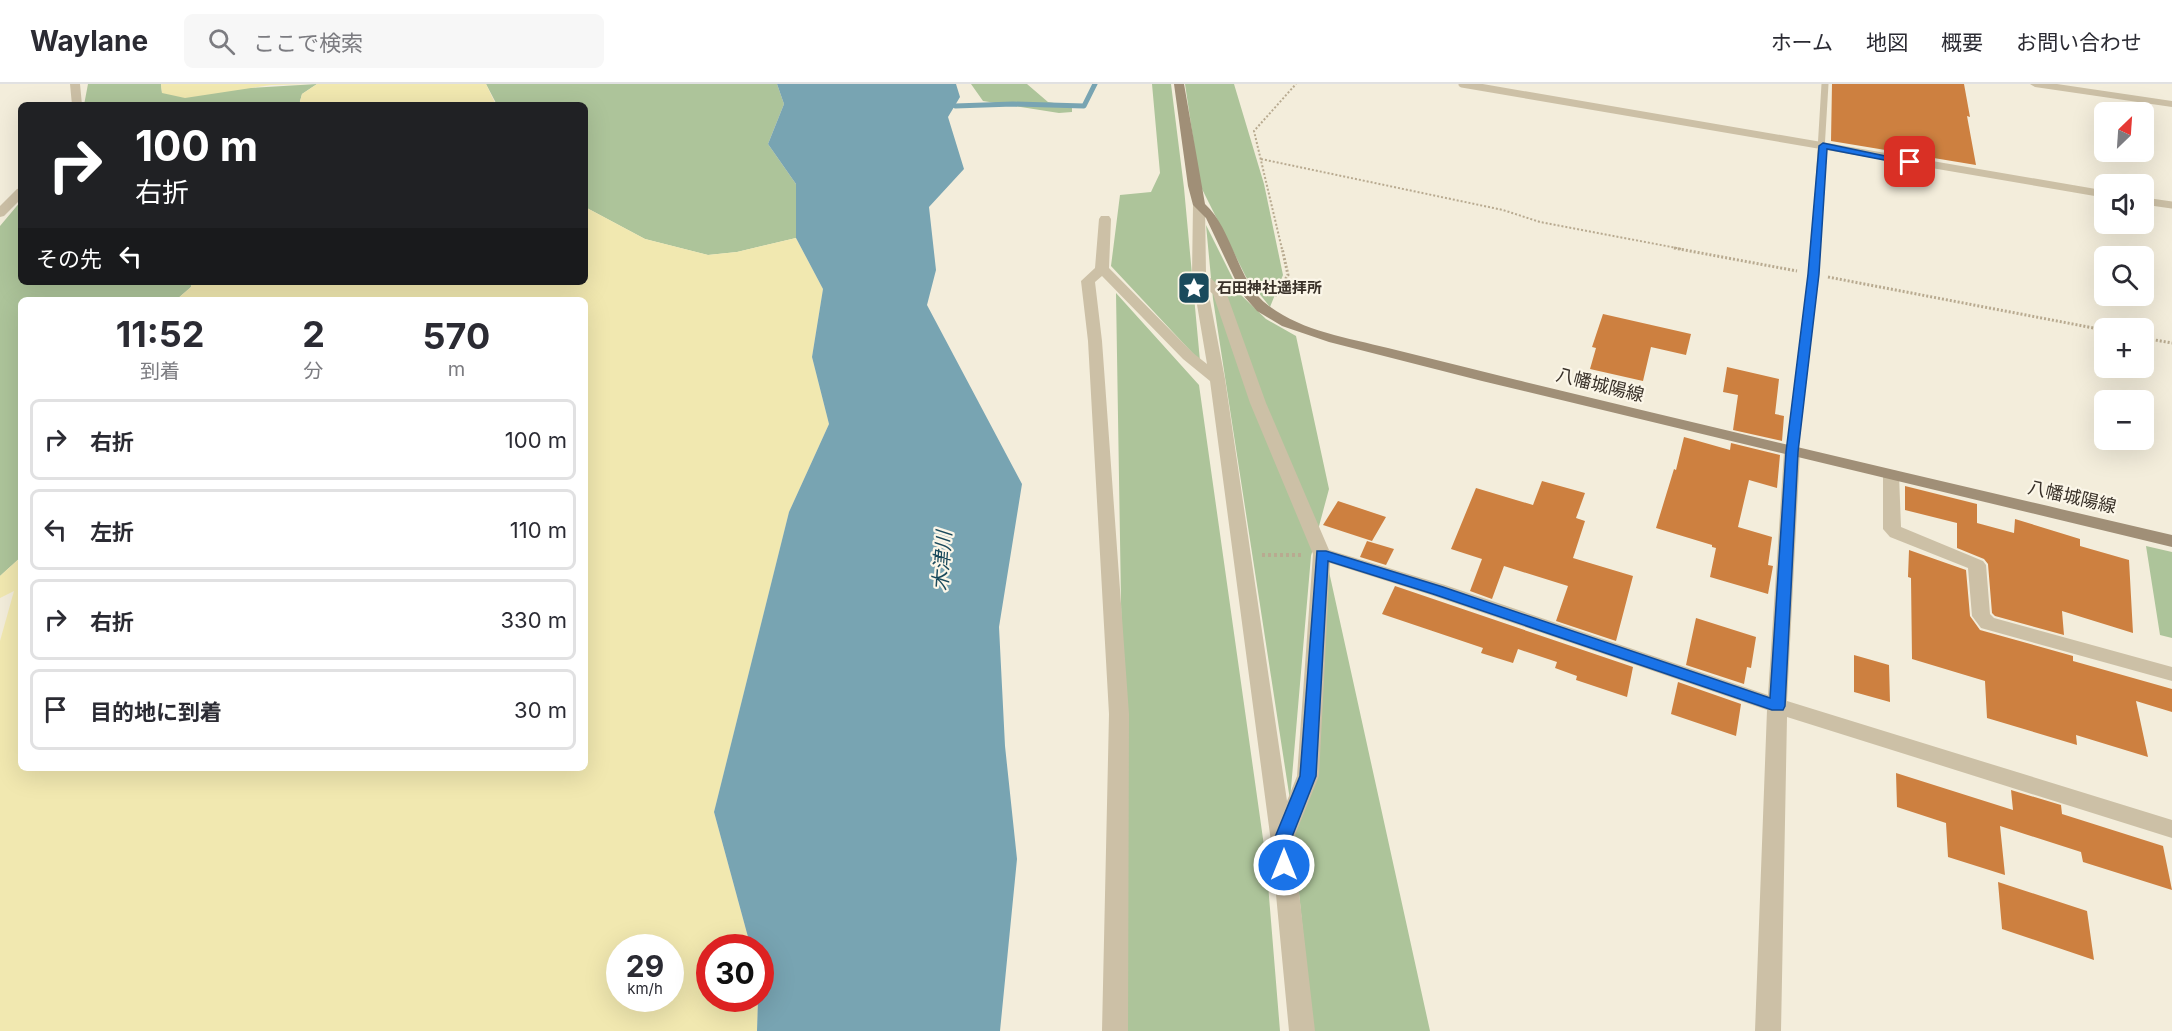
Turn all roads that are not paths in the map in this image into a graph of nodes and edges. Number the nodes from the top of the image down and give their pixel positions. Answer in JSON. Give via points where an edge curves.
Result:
{"nodes":[{"id":1,"x":75,"y":84,"type":"edge"},
{"id":2,"x":1179,"y":84,"type":"edge"},
{"id":3,"x":1462,"y":84,"type":"edge"},
{"id":4,"x":1825,"y":84,"type":"edge"},
{"id":5,"x":2035,"y":84,"type":"edge"},
{"id":6,"x":76,"y":102,"type":"edge"},
{"id":7,"x":2172,"y":104,"type":"edge"},
{"id":8,"x":1823,"y":146,"type":"junction"},
{"id":9,"x":2094,"y":192,"type":"edge"},
{"id":10,"x":18,"y":195,"type":"edge"},
{"id":11,"x":2154,"y":202,"type":"edge"},
{"id":12,"x":1199,"y":205,"type":"junction"},
{"id":13,"x":2172,"y":205,"type":"edge"},
{"id":14,"x":0,"y":213,"type":"edge"},
{"id":15,"x":1105,"y":219,"type":"dead end"},
{"id":16,"x":1102,"y":269,"type":"junction"},
{"id":17,"x":1199,"y":275,"type":"junction"},
{"id":18,"x":1217,"y":379,"type":"junction"},
{"id":19,"x":1792,"y":452,"type":"junction"},
{"id":20,"x":1891,"y":475,"type":"junction"},
{"id":21,"x":2172,"y":541,"type":"edge"},
{"id":22,"x":1322,"y":555,"type":"junction"},
{"id":23,"x":2172,"y":674,"type":"edge"},
{"id":24,"x":1777,"y":706,"type":"junction"},
{"id":25,"x":2172,"y":829,"type":"edge"},
{"id":26,"x":1282,"y":842,"type":"junction"},
{"id":27,"x":1115,"y":1031,"type":"edge"},
{"id":28,"x":1302,"y":1031,"type":"edge"},
{"id":29,"x":1768,"y":1031,"type":"edge"}],
"edges":[{"from":1,"to":6,"type":"street"},
{"from":2,"to":12,"type":"main road","name":"八幡城陽線"},
{"from":3,"to":8,"type":"lane"},
{"from":4,"to":8,"type":"lane"},
{"from":5,"to":7,"type":"street"},
{"from":8,"to":9,"type":"lane"},
{"from":8,"to":19,"type":"lane","via":[[1814,274]]},
{"from":10,"to":14,"type":"street"},
{"from":11,"to":13,"type":"lane"},
{"from":12,"to":17,"type":"street"},
{"from":12,"to":19,"type":"main road","name":"八幡城陽線","via":[[1211,216],[1247,291],[1262,308],[1287,323],[1334,339]]},
{"from":15,"to":16,"type":"street"},
{"from":16,"to":18,"type":"street","via":[[1188,356]]},
{"from":16,"to":27,"type":"street","via":[[1088,281],[1119,714]]},
{"from":17,"to":18,"type":"street"},
{"from":17,"to":22,"type":"street","via":[[1219,292],[1258,404]]},
{"from":18,"to":26,"type":"street"},
{"from":19,"to":20,"type":"main road","name":"八幡城陽線"},
{"from":19,"to":24,"type":"street"},
{"from":20,"to":21,"type":"main road","name":"八幡城陽線"},
{"from":20,"to":23,"type":"street","via":[[1892,528],[1977,565],[1981,616],[1988,622]]},
{"from":22,"to":24,"type":"street","via":[[1438,590]]},
{"from":22,"to":26,"type":"street","via":[[1308,776]]},
{"from":24,"to":25,"type":"street"},
{"from":24,"to":29,"type":"street"},
{"from":26,"to":28,"type":"street"}]}
